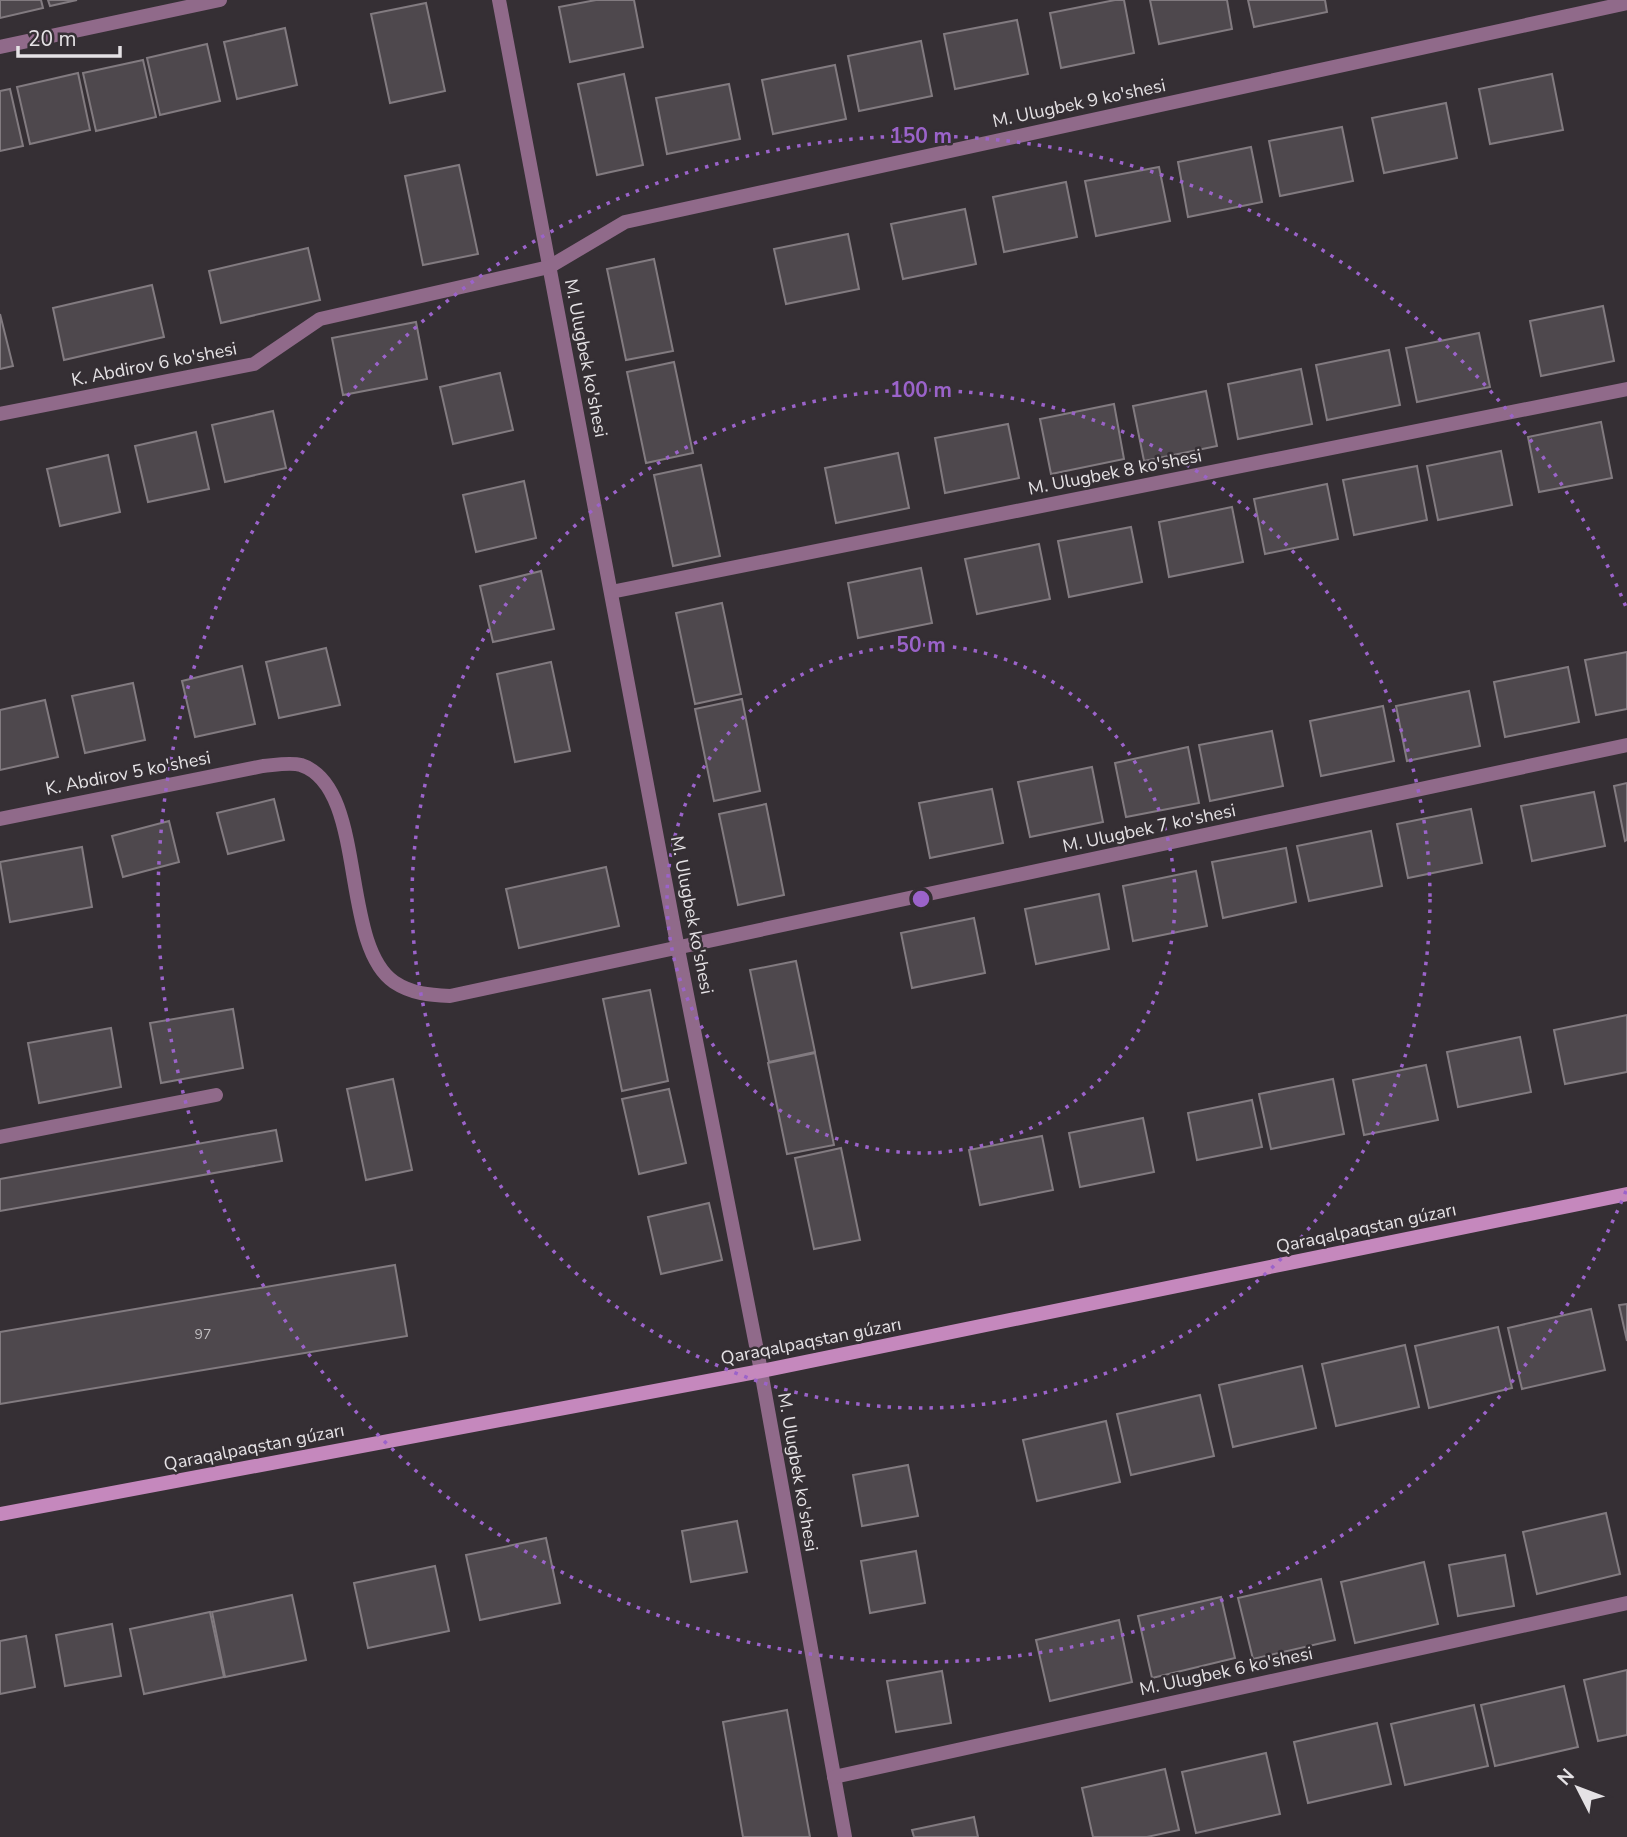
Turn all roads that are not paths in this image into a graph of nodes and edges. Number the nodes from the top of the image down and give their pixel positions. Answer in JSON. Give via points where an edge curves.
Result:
{"nodes":[{"id":1,"x":220,"y":0,"type":"edge"},
{"id":2,"x":499,"y":0,"type":"edge"},
{"id":3,"x":1627,"y":3,"type":"edge"},
{"id":4,"x":0,"y":47,"type":"edge"},
{"id":5,"x":549,"y":267,"type":"junction"},
{"id":6,"x":1627,"y":389,"type":"edge"},
{"id":7,"x":0,"y":414,"type":"edge"},
{"id":8,"x":611,"y":592,"type":"junction"},
{"id":9,"x":1627,"y":745,"type":"edge"},
{"id":10,"x":263,"y":766,"type":"joint"},
{"id":11,"x":0,"y":819,"type":"edge"},
{"id":12,"x":678,"y":948,"type":"junction"},
{"id":13,"x":216,"y":1095,"type":"dead end"},
{"id":14,"x":0,"y":1138,"type":"edge"},
{"id":15,"x":1627,"y":1194,"type":"edge"},
{"id":16,"x":761,"y":1371,"type":"junction"},
{"id":17,"x":0,"y":1514,"type":"edge"},
{"id":18,"x":1627,"y":1603,"type":"edge"},
{"id":19,"x":834,"y":1777,"type":"junction"},
{"id":20,"x":845,"y":1837,"type":"edge"}],
"edges":[{"from":1,"to":4,"type":"street"},
{"from":2,"to":5,"type":"street","name":"M. Ulugbek ko'shesi"},
{"from":3,"to":5,"type":"street","name":"M. Ulugbek 9 ko'shesi","via":[[625,222]]},
{"from":5,"to":7,"type":"street","name":"K. Abdirov 6 ko'shesi","via":[[320,319],[254,364]]},
{"from":5,"to":8,"type":"street","name":"M. Ulugbek ko'shesi"},
{"from":6,"to":8,"type":"street","name":"M. Ulugbek 8 ko'shesi"},
{"from":8,"to":12,"type":"street","name":"M. Ulugbek ko'shesi"},
{"from":9,"to":12,"type":"street","name":"M. Ulugbek 7 ko'shesi"},
{"from":10,"to":11,"type":"street","name":"K. Abdirov 5 ko'shesi"},
{"from":10,"to":12,"type":"street","name":"M. Ulugbek 7 ko'shesi","via":[[298,764],[316,773],[330,791],[338,805],[372,956],[393,982],[419,994],[450,996]]},
{"from":12,"to":16,"type":"street","name":"M. Ulugbek ko'shesi"},
{"from":13,"to":14,"type":"street"},
{"from":15,"to":16,"type":"street","name":"Qaraqalpaqstan gúzarı"},
{"from":16,"to":17,"type":"street","name":"Qaraqalpaqstan gúzarı"},
{"from":16,"to":19,"type":"street","name":"M. Ulugbek ko'shesi"},
{"from":18,"to":19,"type":"street","name":"M. Ulugbek 6 ko'shesi"},
{"from":19,"to":20,"type":"street","name":"M. Ulugbek ko'shesi"}]}
